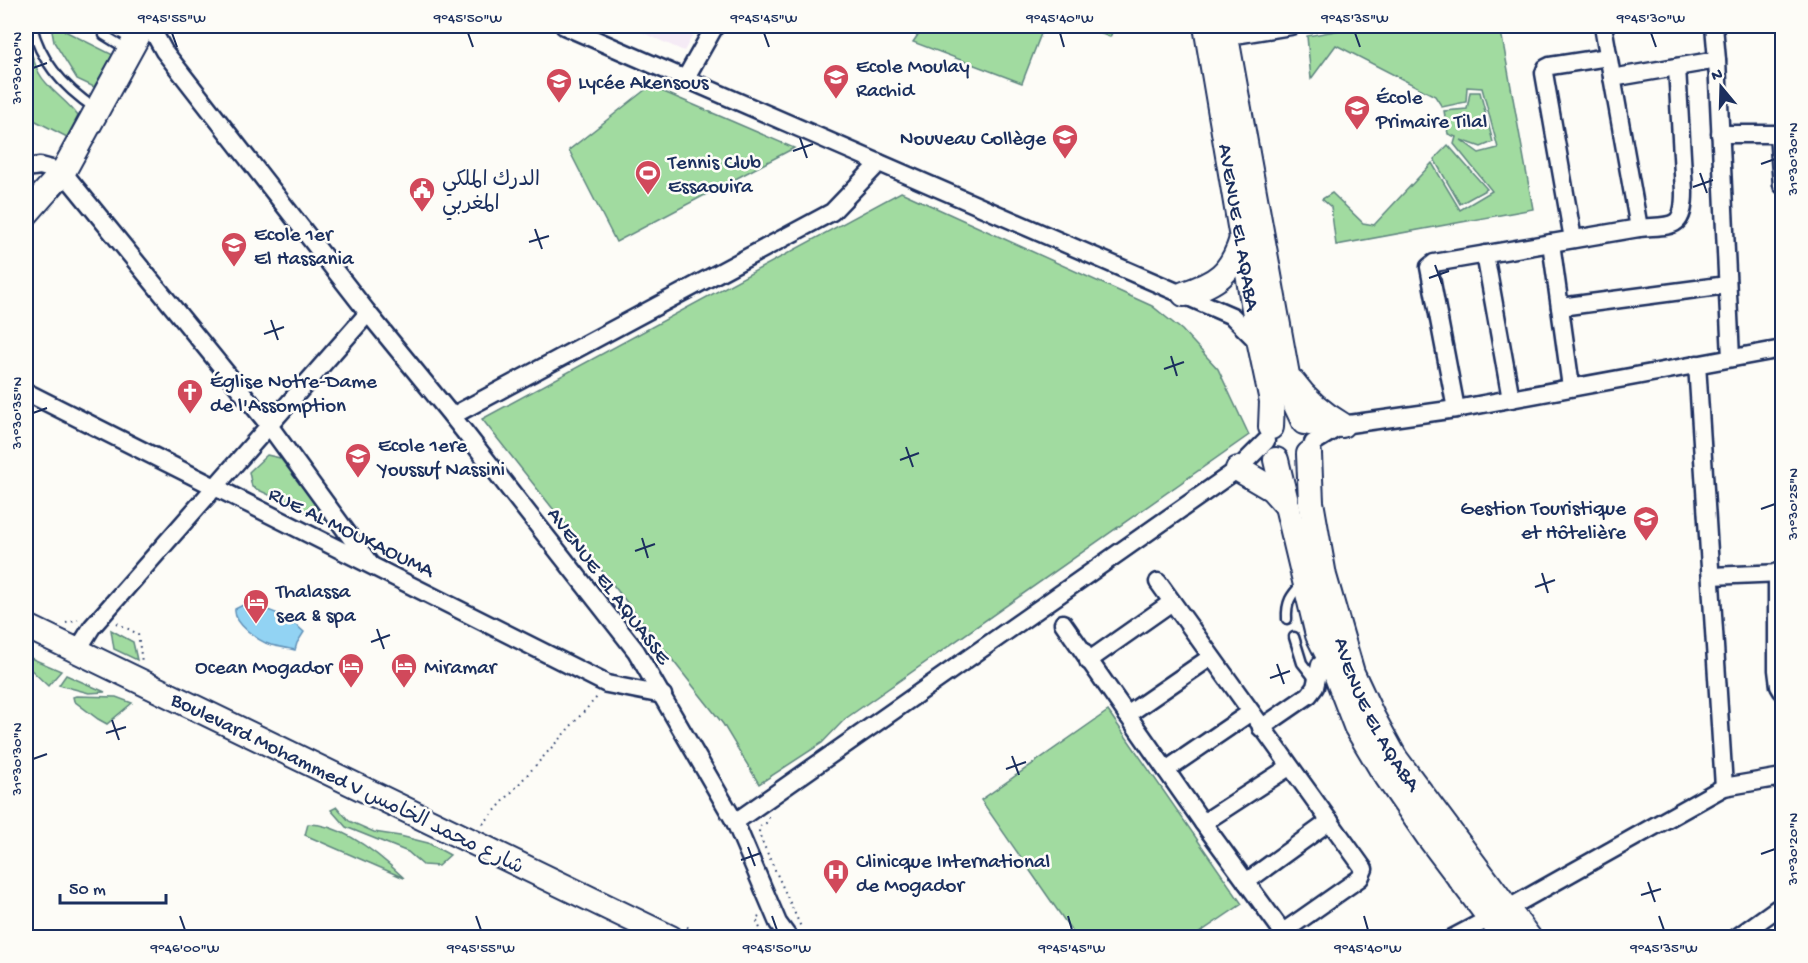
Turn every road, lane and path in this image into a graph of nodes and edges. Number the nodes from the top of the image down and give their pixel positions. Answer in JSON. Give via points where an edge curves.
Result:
{"nodes":[{"id":1,"x":32,"y":26,"type":"edge"},
{"id":2,"x":108,"y":26,"type":"edge"},
{"id":3,"x":564,"y":26,"type":"edge"},
{"id":4,"x":715,"y":26,"type":"edge"},
{"id":5,"x":1291,"y":26,"type":"edge"},
{"id":6,"x":1603,"y":26,"type":"edge"},
{"id":7,"x":1713,"y":26,"type":"edge"},
{"id":8,"x":1216,"y":32,"type":"edge"},
{"id":9,"x":104,"y":35,"type":"dead end"},
{"id":10,"x":139,"y":36,"type":"edge"},
{"id":11,"x":1608,"y":57,"type":"junction"},
{"id":12,"x":1717,"y":60,"type":"junction"},
{"id":13,"x":1677,"y":67,"type":"junction"},
{"id":14,"x":1612,"y":78,"type":"junction"},
{"id":15,"x":685,"y":79,"type":"junction"},
{"id":16,"x":97,"y":110,"type":"junction"},
{"id":17,"x":1780,"y":134,"type":"edge"},
{"id":18,"x":1720,"y":135,"type":"junction"},
{"id":19,"x":879,"y":162,"type":"junction"},
{"id":20,"x":26,"y":168,"type":"edge"},
{"id":21,"x":63,"y":172,"type":"junction"},
{"id":22,"x":1782,"y":185,"type":"edge"},
{"id":23,"x":26,"y":214,"type":"edge"},
{"id":24,"x":1639,"y":228,"type":"junction"},
{"id":25,"x":1242,"y":239,"type":"junction"},
{"id":26,"x":1573,"y":239,"type":"junction"},
{"id":27,"x":1551,"y":243,"type":"junction"},
{"id":28,"x":1485,"y":254,"type":"junction"},
{"id":29,"x":1727,"y":285,"type":"junction"},
{"id":30,"x":1184,"y":294,"type":"junction"},
{"id":31,"x":1560,"y":307,"type":"junction"},
{"id":32,"x":1254,"y":313,"type":"junction"},
{"id":33,"x":368,"y":314,"type":"junction"},
{"id":34,"x":1270,"y":342,"type":"junction"},
{"id":35,"x":1782,"y":349,"type":"edge"},
{"id":36,"x":1731,"y":358,"type":"junction"},
{"id":37,"x":1697,"y":364,"type":"junction"},
{"id":38,"x":1287,"y":375,"type":"junction"},
{"id":39,"x":1571,"y":387,"type":"junction"},
{"id":40,"x":26,"y":393,"type":"edge"},
{"id":41,"x":1511,"y":399,"type":"junction"},
{"id":42,"x":1456,"y":409,"type":"junction"},
{"id":43,"x":452,"y":416,"type":"junction"},
{"id":44,"x":268,"y":424,"type":"junction"},
{"id":45,"x":1342,"y":425,"type":"junction"},
{"id":46,"x":1309,"y":436,"type":"junction"},
{"id":47,"x":1271,"y":446,"type":"junction"},
{"id":48,"x":1238,"y":469,"type":"junction"},
{"id":49,"x":214,"y":488,"type":"junction"},
{"id":50,"x":1288,"y":507,"type":"junction"},
{"id":51,"x":371,"y":564,"type":"junction"},
{"id":52,"x":1780,"y":572,"type":"edge"},
{"id":53,"x":1711,"y":576,"type":"junction"},
{"id":54,"x":1158,"y":582,"type":"dead end"},
{"id":55,"x":1305,"y":582,"type":"junction"},
{"id":56,"x":1172,"y":602,"type":"junction"},
{"id":57,"x":110,"y":619,"type":"dead end"},
{"id":58,"x":1287,"y":619,"type":"dead end"},
{"id":59,"x":1063,"y":623,"type":"dead end"},
{"id":60,"x":26,"y":626,"type":"edge"},
{"id":61,"x":1294,"y":637,"type":"dead end"},
{"id":62,"x":77,"y":651,"type":"junction"},
{"id":63,"x":1211,"y":657,"type":"junction"},
{"id":64,"x":1088,"y":661,"type":"junction"},
{"id":65,"x":1326,"y":663,"type":"junction"},
{"id":66,"x":137,"y":680,"type":"junction"},
{"id":67,"x":607,"y":684,"type":"junction"},
{"id":68,"x":1782,"y":691,"type":"edge"},
{"id":69,"x":663,"y":695,"type":"junction"},
{"id":70,"x":1251,"y":712,"type":"junction"},
{"id":71,"x":1127,"y":715,"type":"junction"},
{"id":72,"x":1262,"y":728,"type":"junction"},
{"id":73,"x":1289,"y":767,"type":"junction"},
{"id":74,"x":1166,"y":770,"type":"junction"},
{"id":75,"x":1782,"y":777,"type":"edge"},
{"id":76,"x":1724,"y":787,"type":"junction"},
{"id":77,"x":761,"y":804,"type":"junction"},
{"id":78,"x":1330,"y":821,"type":"junction"},
{"id":79,"x":735,"y":822,"type":"junction"},
{"id":80,"x":1203,"y":823,"type":"junction"},
{"id":81,"x":473,"y":842,"type":"junction"},
{"id":82,"x":1246,"y":882,"type":"junction"},
{"id":83,"x":1782,"y":905,"type":"edge"},
{"id":84,"x":1499,"y":913,"type":"junction"},
{"id":85,"x":777,"y":924,"type":"edge"},
{"id":86,"x":1758,"y":932,"type":"edge"},
{"id":87,"x":795,"y":933,"type":"edge"},
{"id":88,"x":1285,"y":935,"type":"edge"},
{"id":89,"x":670,"y":938,"type":"edge"},
{"id":90,"x":1452,"y":938,"type":"edge"},
{"id":91,"x":1505,"y":938,"type":"edge"},
{"id":92,"x":1529,"y":938,"type":"edge"},
{"id":93,"x":1736,"y":938,"type":"edge"}],
"edges":[{"from":1,"to":16,"type":"lane","via":[[42,53],[60,80]]},
{"from":2,"to":10,"type":"lane"},
{"from":3,"to":15,"type":"street"},
{"from":4,"to":15,"type":"street"},
{"from":5,"to":8,"type":"street"},
{"from":6,"to":11,"type":"street"},
{"from":7,"to":12,"type":"street"},
{"from":8,"to":25,"type":"main road","name":"AVENUE EL AQABA"},
{"from":8,"to":32,"type":"main road","name":"AVENUE EL AQABA"},
{"from":9,"to":10,"type":"lane"},
{"from":10,"to":16,"type":"main road"},
{"from":10,"to":33,"type":"street","name":"AVENUE EL AQUASSE","via":[[164,51]]},
{"from":11,"to":14,"type":"street"},
{"from":11,"to":26,"type":"street","via":[[1550,66],[1544,73]]},
{"from":12,"to":13,"type":"street"},
{"from":12,"to":18,"type":"street"},
{"from":13,"to":14,"type":"street"},
{"from":13,"to":24,"type":"street","via":[[1683,213],[1669,225]]},
{"from":14,"to":24,"type":"street"},
{"from":15,"to":19,"type":"street"},
{"from":16,"to":21,"type":"main road"},
{"from":17,"to":18,"type":"street"},
{"from":17,"to":22,"type":"street"},
{"from":18,"to":29,"type":"street"},
{"from":19,"to":30,"type":"street"},
{"from":19,"to":43,"type":"street","via":[[832,212],[806,228]]},
{"from":20,"to":21,"type":"street","via":[[40,165]]},
{"from":21,"to":23,"type":"main road"},
{"from":21,"to":44,"type":"street"},
{"from":24,"to":26,"type":"street"},
{"from":25,"to":30,"type":"main road","via":[[1236,258],[1225,273],[1207,286]]},
{"from":25,"to":32,"type":"main road","name":"AVENUE EL AQABA"},
{"from":26,"to":27,"type":"street"},
{"from":27,"to":28,"type":"street"},
{"from":27,"to":31,"type":"street"},
{"from":28,"to":41,"type":"street"},
{"from":28,"to":42,"type":"street","via":[[1429,267]]},
{"from":29,"to":31,"type":"street"},
{"from":29,"to":36,"type":"street"},
{"from":30,"to":32,"type":"street"},
{"from":31,"to":39,"type":"street"},
{"from":32,"to":34,"type":"main road","name":"AVENUE EL AQABA"},
{"from":32,"to":34,"type":"street"},
{"from":33,"to":43,"type":"street","name":"AVENUE EL AQUASSE"},
{"from":33,"to":44,"type":"street"},
{"from":34,"to":38,"type":"main road","name":"AVENUE EL AQABA"},
{"from":34,"to":47,"type":"main road","name":"AVENUE EL AQABA"},
{"from":35,"to":36,"type":"street"},
{"from":36,"to":37,"type":"street"},
{"from":37,"to":39,"type":"street"},
{"from":37,"to":53,"type":"street"},
{"from":38,"to":45,"type":"main road","via":[[1325,415]]},
{"from":38,"to":46,"type":"main road","name":"AVENUE EL AQABA"},
{"from":39,"to":41,"type":"street"},
{"from":40,"to":49,"type":"street","name":"RUE AL MOUKAOUMA"},
{"from":41,"to":42,"type":"street"},
{"from":42,"to":45,"type":"street"},
{"from":43,"to":69,"type":"street","name":"AVENUE EL AQUASSE","via":[[636,651]]},
{"from":44,"to":49,"type":"street"},
{"from":44,"to":51,"type":"street"},
{"from":45,"to":46,"type":"street"},
{"from":46,"to":47,"type":"main road","via":[[1297,463],[1290,464]]},
{"from":46,"to":47,"type":"main road","via":[[1297,418],[1282,419]]},
{"from":46,"to":84,"type":"main road","name":"AVENUE EL AQABA","via":[[1311,502],[1324,576],[1352,673],[1395,758]]},
{"from":47,"to":48,"type":"street"},
{"from":47,"to":50,"type":"main road","name":"AVENUE EL AQABA"},
{"from":48,"to":50,"type":"main road","via":[[1272,489]]},
{"from":48,"to":77,"type":"street"},
{"from":49,"to":51,"type":"street","name":"RUE AL MOUKAOUMA"},
{"from":49,"to":62,"type":"street","via":[[92,627]]},
{"from":50,"to":55,"type":"main road","name":"AVENUE EL AQABA"},
{"from":51,"to":67,"type":"street","name":"RUE AL MOUKAOUMA"},
{"from":52,"to":53,"type":"street"},
{"from":52,"to":68,"type":"street","via":[[1776,670]]},
{"from":53,"to":76,"type":"street"},
{"from":54,"to":56,"type":"street"},
{"from":55,"to":58,"type":"lane","via":[[1288,600]]},
{"from":55,"to":65,"type":"main road","name":"AVENUE EL AQABA"},
{"from":56,"to":63,"type":"street"},
{"from":56,"to":64,"type":"street"},
{"from":57,"to":66,"type":"path","via":[[138,634],[142,668]]},
{"from":59,"to":64,"type":"street"},
{"from":60,"to":62,"type":"main road","name":"Boulevard Mohammed V شارع محمد الخامس"},
{"from":61,"to":65,"type":"lane","via":[[1302,663],[1313,677]]},
{"from":62,"to":66,"type":"main road","name":"Boulevard Mohammed V شارع محمد الخامس"},
{"from":63,"to":70,"type":"street"},
{"from":63,"to":71,"type":"street"},
{"from":64,"to":71,"type":"street"},
{"from":65,"to":72,"type":"street","via":[[1309,695]]},
{"from":65,"to":84,"type":"main road","name":"AVENUE EL AQABA","via":[[1356,726],[1428,836]]},
{"from":66,"to":81,"type":"main road","name":"Boulevard Mohammed V شارع محمد الخامس"},
{"from":67,"to":69,"type":"street","name":"RUE AL MOUKAOUMA"},
{"from":67,"to":81,"type":"path","via":[[480,827]]},
{"from":69,"to":79,"type":"street","name":"AVENUE EL AQUASSE"},
{"from":70,"to":72,"type":"street"},
{"from":70,"to":74,"type":"street"},
{"from":71,"to":74,"type":"street"},
{"from":72,"to":73,"type":"street"},
{"from":73,"to":78,"type":"street"},
{"from":73,"to":80,"type":"street"},
{"from":74,"to":80,"type":"street"},
{"from":75,"to":76,"type":"street"},
{"from":76,"to":84,"type":"street"},
{"from":77,"to":79,"type":"street"},
{"from":77,"to":87,"type":"path","via":[[770,818],[759,832]]},
{"from":78,"to":82,"type":"street"},
{"from":78,"to":88,"type":"street","via":[[1364,874]]},
{"from":79,"to":85,"type":"street","name":"AVENUE EL AQUASSE"},
{"from":80,"to":82,"type":"street"},
{"from":81,"to":89,"type":"main road","name":"Boulevard Mohammed V شارع محمد الخامس"},
{"from":82,"to":88,"type":"street"},
{"from":83,"to":86,"type":"street"},
{"from":84,"to":90,"type":"street"},
{"from":84,"to":91,"type":"main road","name":"AVENUE EL AQABA"},
{"from":84,"to":92,"type":"main road","name":"AVENUE EL AQABA"},
{"from":85,"to":87,"type":"street"},
{"from":86,"to":93,"type":"street"}]}
